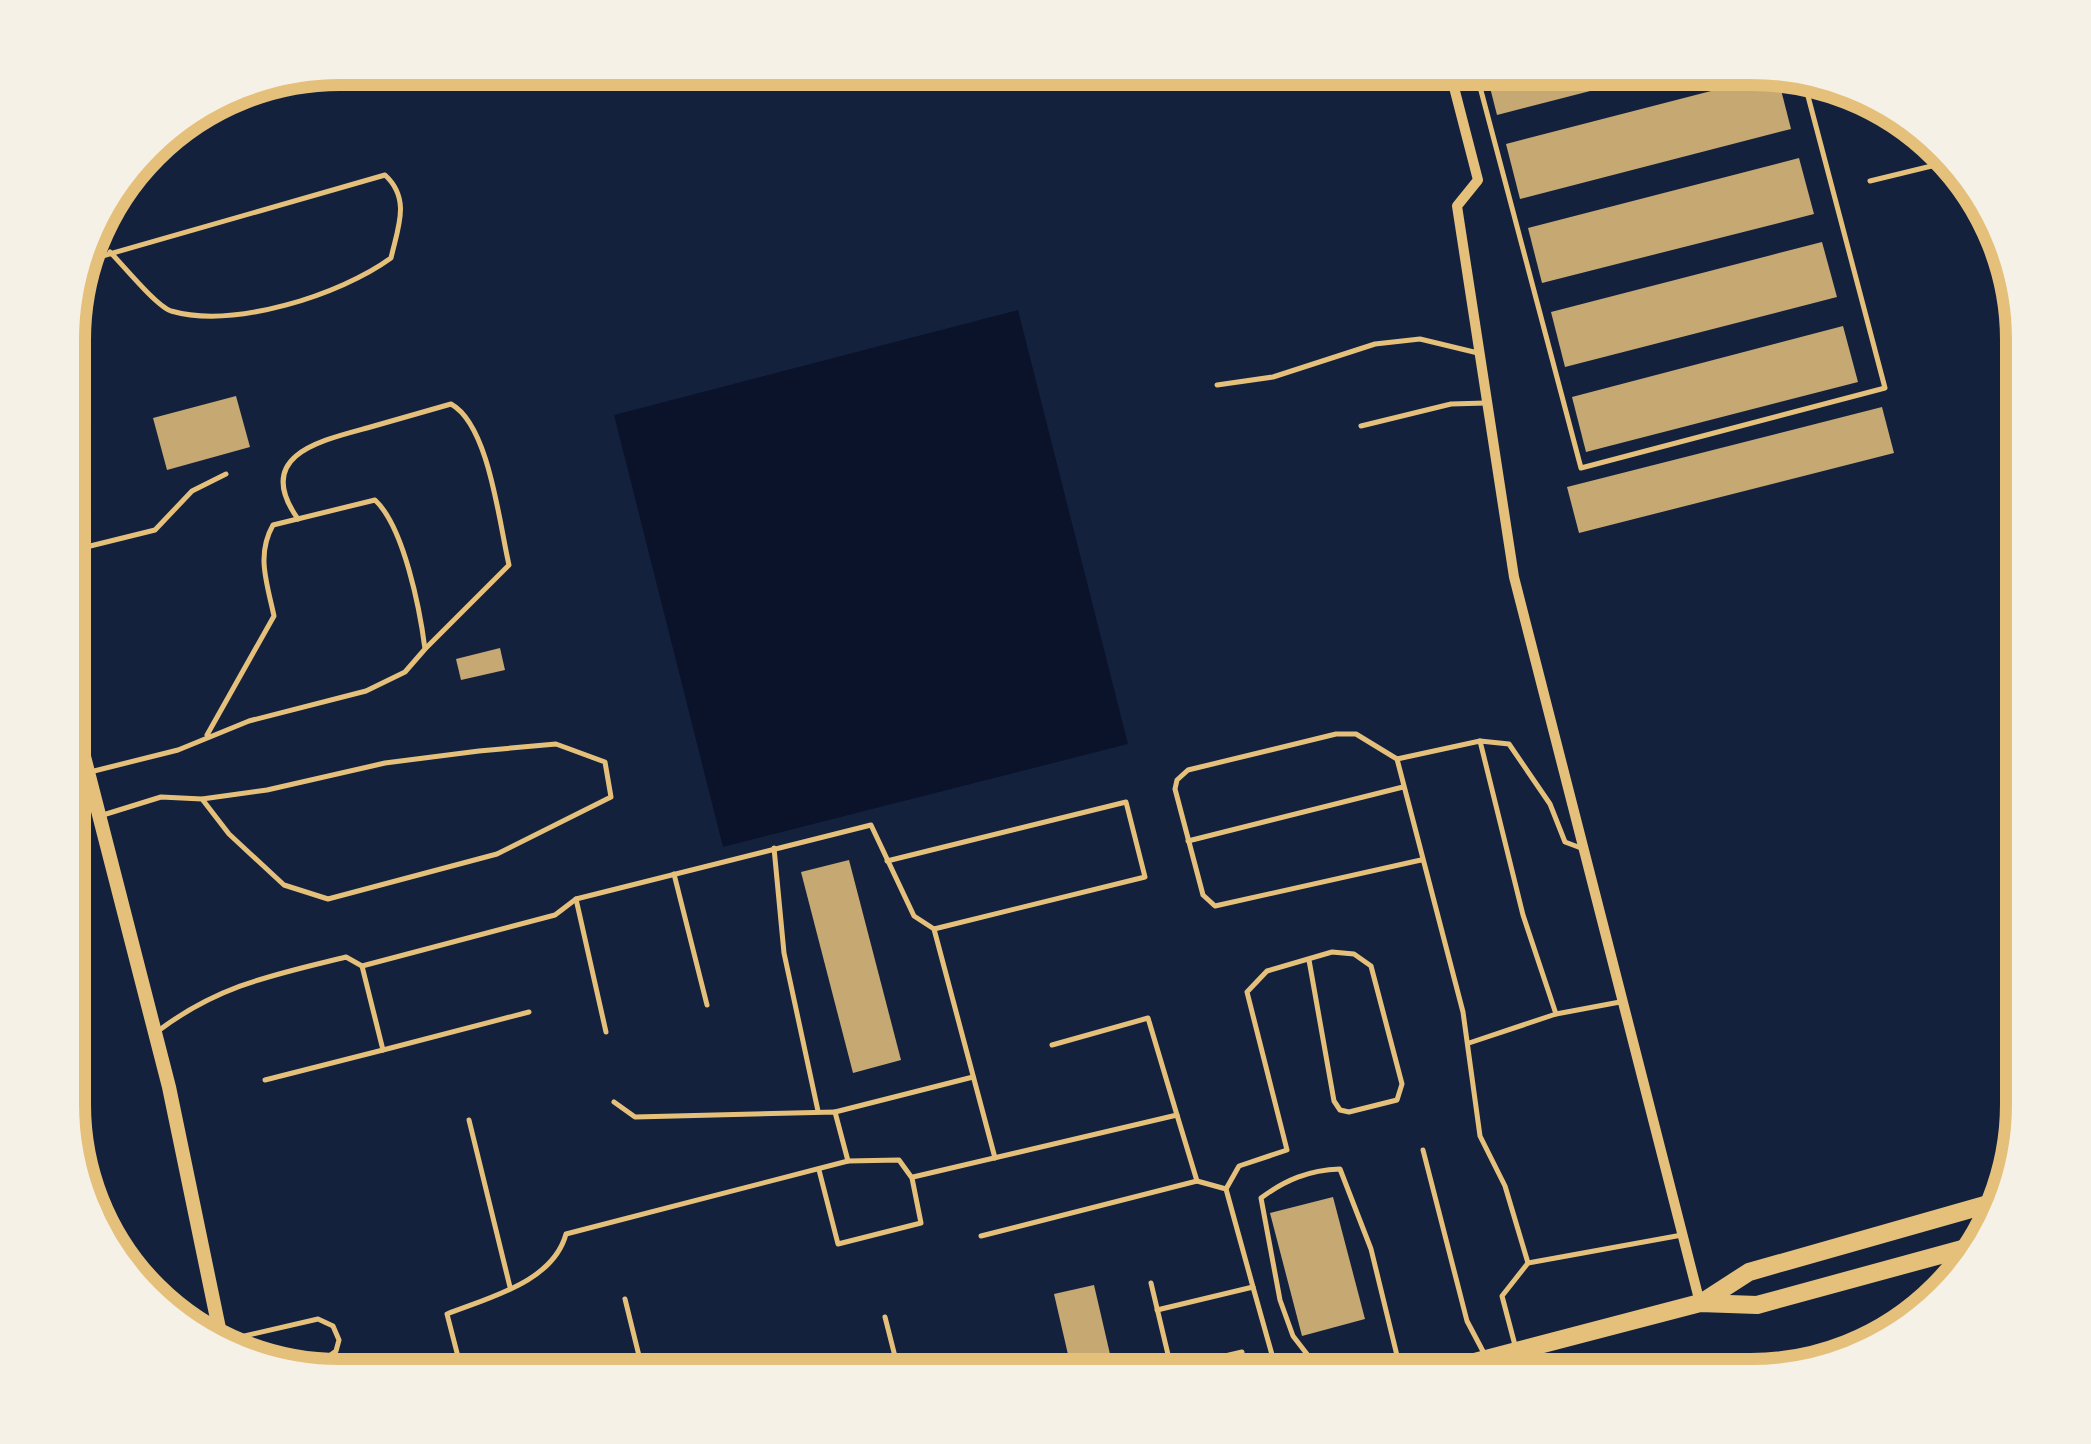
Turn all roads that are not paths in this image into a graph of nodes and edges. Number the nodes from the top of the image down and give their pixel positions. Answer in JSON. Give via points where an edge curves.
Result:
{"nodes":[{"id":1,"x":1454,"y":86,"type":"edge"},
{"id":2,"x":1480,"y":86,"type":"edge"},
{"id":3,"x":1807,"y":92,"type":"edge"},
{"id":4,"x":1935,"y":165,"type":"edge"},
{"id":5,"x":1870,"y":181,"type":"dead end"},
{"id":6,"x":110,"y":252,"type":"junction"},
{"id":7,"x":100,"y":255,"type":"edge"},
{"id":8,"x":1481,"y":354,"type":"junction"},
{"id":9,"x":1216,"y":385,"type":"dead end"},
{"id":10,"x":1489,"y":403,"type":"junction"},
{"id":11,"x":1361,"y":426,"type":"dead end"},
{"id":12,"x":226,"y":474,"type":"dead end"},
{"id":13,"x":298,"y":519,"type":"junction"},
{"id":14,"x":85,"y":547,"type":"edge"},
{"id":15,"x":425,"y":650,"type":"junction"},
{"id":16,"x":207,"y":735,"type":"junction"},
{"id":17,"x":1480,"y":741,"type":"junction"},
{"id":18,"x":1397,"y":759,"type":"junction"},
{"id":19,"x":86,"y":764,"type":"edge"},
{"id":20,"x":88,"y":774,"type":"junction"},
{"id":21,"x":1404,"y":787,"type":"junction"},
{"id":22,"x":202,"y":799,"type":"junction"},
{"id":23,"x":99,"y":816,"type":"junction"},
{"id":24,"x":1188,"y":842,"type":"junction"},
{"id":25,"x":774,"y":848,"type":"junction"},
{"id":26,"x":1581,"y":848,"type":"junction"},
{"id":27,"x":1420,"y":860,"type":"junction"},
{"id":28,"x":887,"y":861,"type":"junction"},
{"id":29,"x":674,"y":874,"type":"junction"},
{"id":30,"x":576,"y":900,"type":"junction"},
{"id":31,"x":934,"y":929,"type":"junction"},
{"id":32,"x":1309,"y":960,"type":"junction"},
{"id":33,"x":362,"y":966,"type":"junction"},
{"id":34,"x":1620,"y":1002,"type":"junction"},
{"id":35,"x":707,"y":1004,"type":"dead end"},
{"id":36,"x":529,"y":1012,"type":"dead end"},
{"id":37,"x":1556,"y":1014,"type":"junction"},
{"id":38,"x":155,"y":1032,"type":"junction"},
{"id":39,"x":606,"y":1032,"type":"dead end"},
{"id":40,"x":1470,"y":1043,"type":"junction"},
{"id":41,"x":1052,"y":1045,"type":"dead end"},
{"id":42,"x":384,"y":1050,"type":"junction"},
{"id":43,"x":973,"y":1077,"type":"junction"},
{"id":44,"x":265,"y":1080,"type":"dead end"},
{"id":45,"x":614,"y":1102,"type":"dead end"},
{"id":46,"x":818,"y":1112,"type":"junction"},
{"id":47,"x":835,"y":1112,"type":"junction"},
{"id":48,"x":1177,"y":1115,"type":"junction"},
{"id":49,"x":469,"y":1120,"type":"dead end"},
{"id":50,"x":1424,"y":1150,"type":"dead end"},
{"id":51,"x":995,"y":1158,"type":"junction"},
{"id":52,"x":848,"y":1162,"type":"junction"},
{"id":53,"x":819,"y":1170,"type":"junction"},
{"id":54,"x":912,"y":1178,"type":"junction"},
{"id":55,"x":1197,"y":1181,"type":"junction"},
{"id":56,"x":1226,"y":1189,"type":"junction"},
{"id":57,"x":1985,"y":1206,"type":"edge"},
{"id":58,"x":981,"y":1236,"type":"dead end"},
{"id":59,"x":1682,"y":1236,"type":"junction"},
{"id":60,"x":1959,"y":1250,"type":"edge"},
{"id":61,"x":1528,"y":1263,"type":"junction"},
{"id":62,"x":1150,"y":1283,"type":"dead end"},
{"id":63,"x":1253,"y":1287,"type":"junction"},
{"id":64,"x":510,"y":1288,"type":"junction"},
{"id":65,"x":625,"y":1299,"type":"dead end"},
{"id":66,"x":1700,"y":1304,"type":"junction"},
{"id":67,"x":1157,"y":1310,"type":"junction"},
{"id":68,"x":885,"y":1316,"type":"dead end"},
{"id":69,"x":222,"y":1330,"type":"edge"},
{"id":70,"x":235,"y":1337,"type":"edge"},
{"id":71,"x":1242,"y":1352,"type":"dead end"},
{"id":72,"x":1516,"y":1352,"type":"junction"},
{"id":73,"x":326,"y":1358,"type":"edge"},
{"id":74,"x":458,"y":1358,"type":"edge"},
{"id":75,"x":640,"y":1358,"type":"edge"},
{"id":76,"x":896,"y":1358,"type":"edge"},
{"id":77,"x":1169,"y":1359,"type":"edge"},
{"id":78,"x":1213,"y":1359,"type":"edge"},
{"id":79,"x":1273,"y":1359,"type":"edge"},
{"id":80,"x":1311,"y":1359,"type":"edge"},
{"id":81,"x":1398,"y":1359,"type":"edge"},
{"id":82,"x":1488,"y":1359,"type":"joint"}],
"edges":[{"from":1,"to":8,"type":"street","via":[[1478,180],[1457,206]]},
{"from":2,"to":3,"type":"lane","via":[[1581,468],[1885,388]]},
{"from":4,"to":5,"type":"lane"},
{"from":6,"to":6,"type":"lane","via":[[386,175],[403,206],[391,258],[363,278],[239,317],[168,310]]},
{"from":6,"to":7,"type":"lane"},
{"from":8,"to":9,"type":"lane","via":[[1420,338]]},
{"from":8,"to":10,"type":"street"},
{"from":10,"to":11,"type":"lane","via":[[1452,404]]},
{"from":10,"to":26,"type":"street","via":[[1514,577]]},
{"from":12,"to":14,"type":"lane","via":[[192,491],[155,530]]},
{"from":13,"to":15,"type":"lane","via":[[375,500],[385,509]]},
{"from":13,"to":15,"type":"lane","via":[[284,499],[283,475],[310,444],[451,404],[468,413],[509,565]]},
{"from":13,"to":16,"type":"lane","via":[[274,525],[264,542],[274,616]]},
{"from":15,"to":16,"type":"lane","via":[[405,672],[366,691]]},
{"from":16,"to":20,"type":"lane","via":[[178,750]]},
{"from":17,"to":18,"type":"lane"},
{"from":17,"to":26,"type":"lane","via":[[1509,744],[1550,804],[1565,842]]},
{"from":17,"to":37,"type":"lane","via":[[1523,915]]},
{"from":18,"to":21,"type":"lane"},
{"from":18,"to":24,"type":"lane","via":[[1356,734],[1336,734],[1188,770],[1175,789]]},
{"from":19,"to":20,"type":"street"},
{"from":20,"to":23,"type":"street"},
{"from":21,"to":24,"type":"lane"},
{"from":21,"to":27,"type":"lane"},
{"from":22,"to":22,"type":"lane","via":[[284,886],[328,898],[496,854],[611,797],[605,762],[556,744],[385,763]]},
{"from":22,"to":23,"type":"lane","via":[[162,797]]},
{"from":23,"to":38,"type":"street"},
{"from":24,"to":27,"type":"lane","via":[[1203,895],[1215,906]]},
{"from":25,"to":28,"type":"lane","via":[[870,825]]},
{"from":25,"to":29,"type":"lane"},
{"from":25,"to":46,"type":"lane","via":[[784,953]]},
{"from":26,"to":34,"type":"street"},
{"from":27,"to":40,"type":"lane"},
{"from":28,"to":31,"type":"lane","via":[[914,916]]},
{"from":28,"to":31,"type":"lane","via":[[1126,802],[1145,877]]},
{"from":29,"to":30,"type":"lane"},
{"from":29,"to":35,"type":"lane"},
{"from":30,"to":33,"type":"lane","via":[[555,915]]},
{"from":30,"to":39,"type":"lane"},
{"from":31,"to":43,"type":"lane"},
{"from":32,"to":32,"type":"lane","via":[[1354,954],[1371,966],[1402,1084],[1398,1100],[1349,1112],[1334,1101]]},
{"from":32,"to":56,"type":"lane","via":[[1267,971],[1248,992],[1287,1150],[1239,1166]]},
{"from":33,"to":38,"type":"lane","via":[[346,957],[243,982],[197,1002]]},
{"from":33,"to":42,"type":"lane"},
{"from":34,"to":37,"type":"lane"},
{"from":34,"to":59,"type":"street"},
{"from":36,"to":42,"type":"lane"},
{"from":37,"to":40,"type":"lane"},
{"from":38,"to":69,"type":"street"},
{"from":40,"to":61,"type":"lane","via":[[1480,1136],[1505,1186]]},
{"from":41,"to":48,"type":"lane","via":[[1148,1018]]},
{"from":42,"to":44,"type":"lane"},
{"from":43,"to":47,"type":"lane"},
{"from":43,"to":51,"type":"lane"},
{"from":45,"to":46,"type":"lane","via":[[635,1117]]},
{"from":46,"to":47,"type":"lane"},
{"from":47,"to":52,"type":"lane"},
{"from":48,"to":51,"type":"lane"},
{"from":48,"to":55,"type":"lane"},
{"from":49,"to":64,"type":"lane"},
{"from":50,"to":82,"type":"lane","via":[[1467,1321]]},
{"from":51,"to":54,"type":"lane"},
{"from":52,"to":53,"type":"lane"},
{"from":52,"to":54,"type":"lane","via":[[899,1160]]},
{"from":53,"to":54,"type":"lane","via":[[838,1244],[921,1223]]},
{"from":53,"to":64,"type":"lane","via":[[566,1234],[547,1268]]},
{"from":55,"to":56,"type":"lane"},
{"from":55,"to":58,"type":"lane"},
{"from":56,"to":63,"type":"lane"},
{"from":57,"to":66,"type":"main road","via":[[1749,1272]]},
{"from":59,"to":61,"type":"lane"},
{"from":59,"to":66,"type":"street"},
{"from":60,"to":66,"type":"main road","via":[[1757,1305]]},
{"from":61,"to":72,"type":"lane","via":[[1502,1296]]},
{"from":62,"to":67,"type":"lane"},
{"from":63,"to":67,"type":"lane"},
{"from":63,"to":79,"type":"lane"},
{"from":64,"to":74,"type":"lane","via":[[447,1314]]},
{"from":65,"to":75,"type":"lane"},
{"from":66,"to":72,"type":"main road"},
{"from":67,"to":77,"type":"lane"},
{"from":68,"to":76,"type":"lane"},
{"from":70,"to":73,"type":"lane","via":[[318,1319],[333,1326],[338,1340]]},
{"from":71,"to":78,"type":"lane"},
{"from":72,"to":82,"type":"main road"},
{"from":80,"to":81,"type":"lane","via":[[1293,1336],[1280,1300],[1261,1198],[1280,1183],[1340,1169],[1371,1249]]}]}
